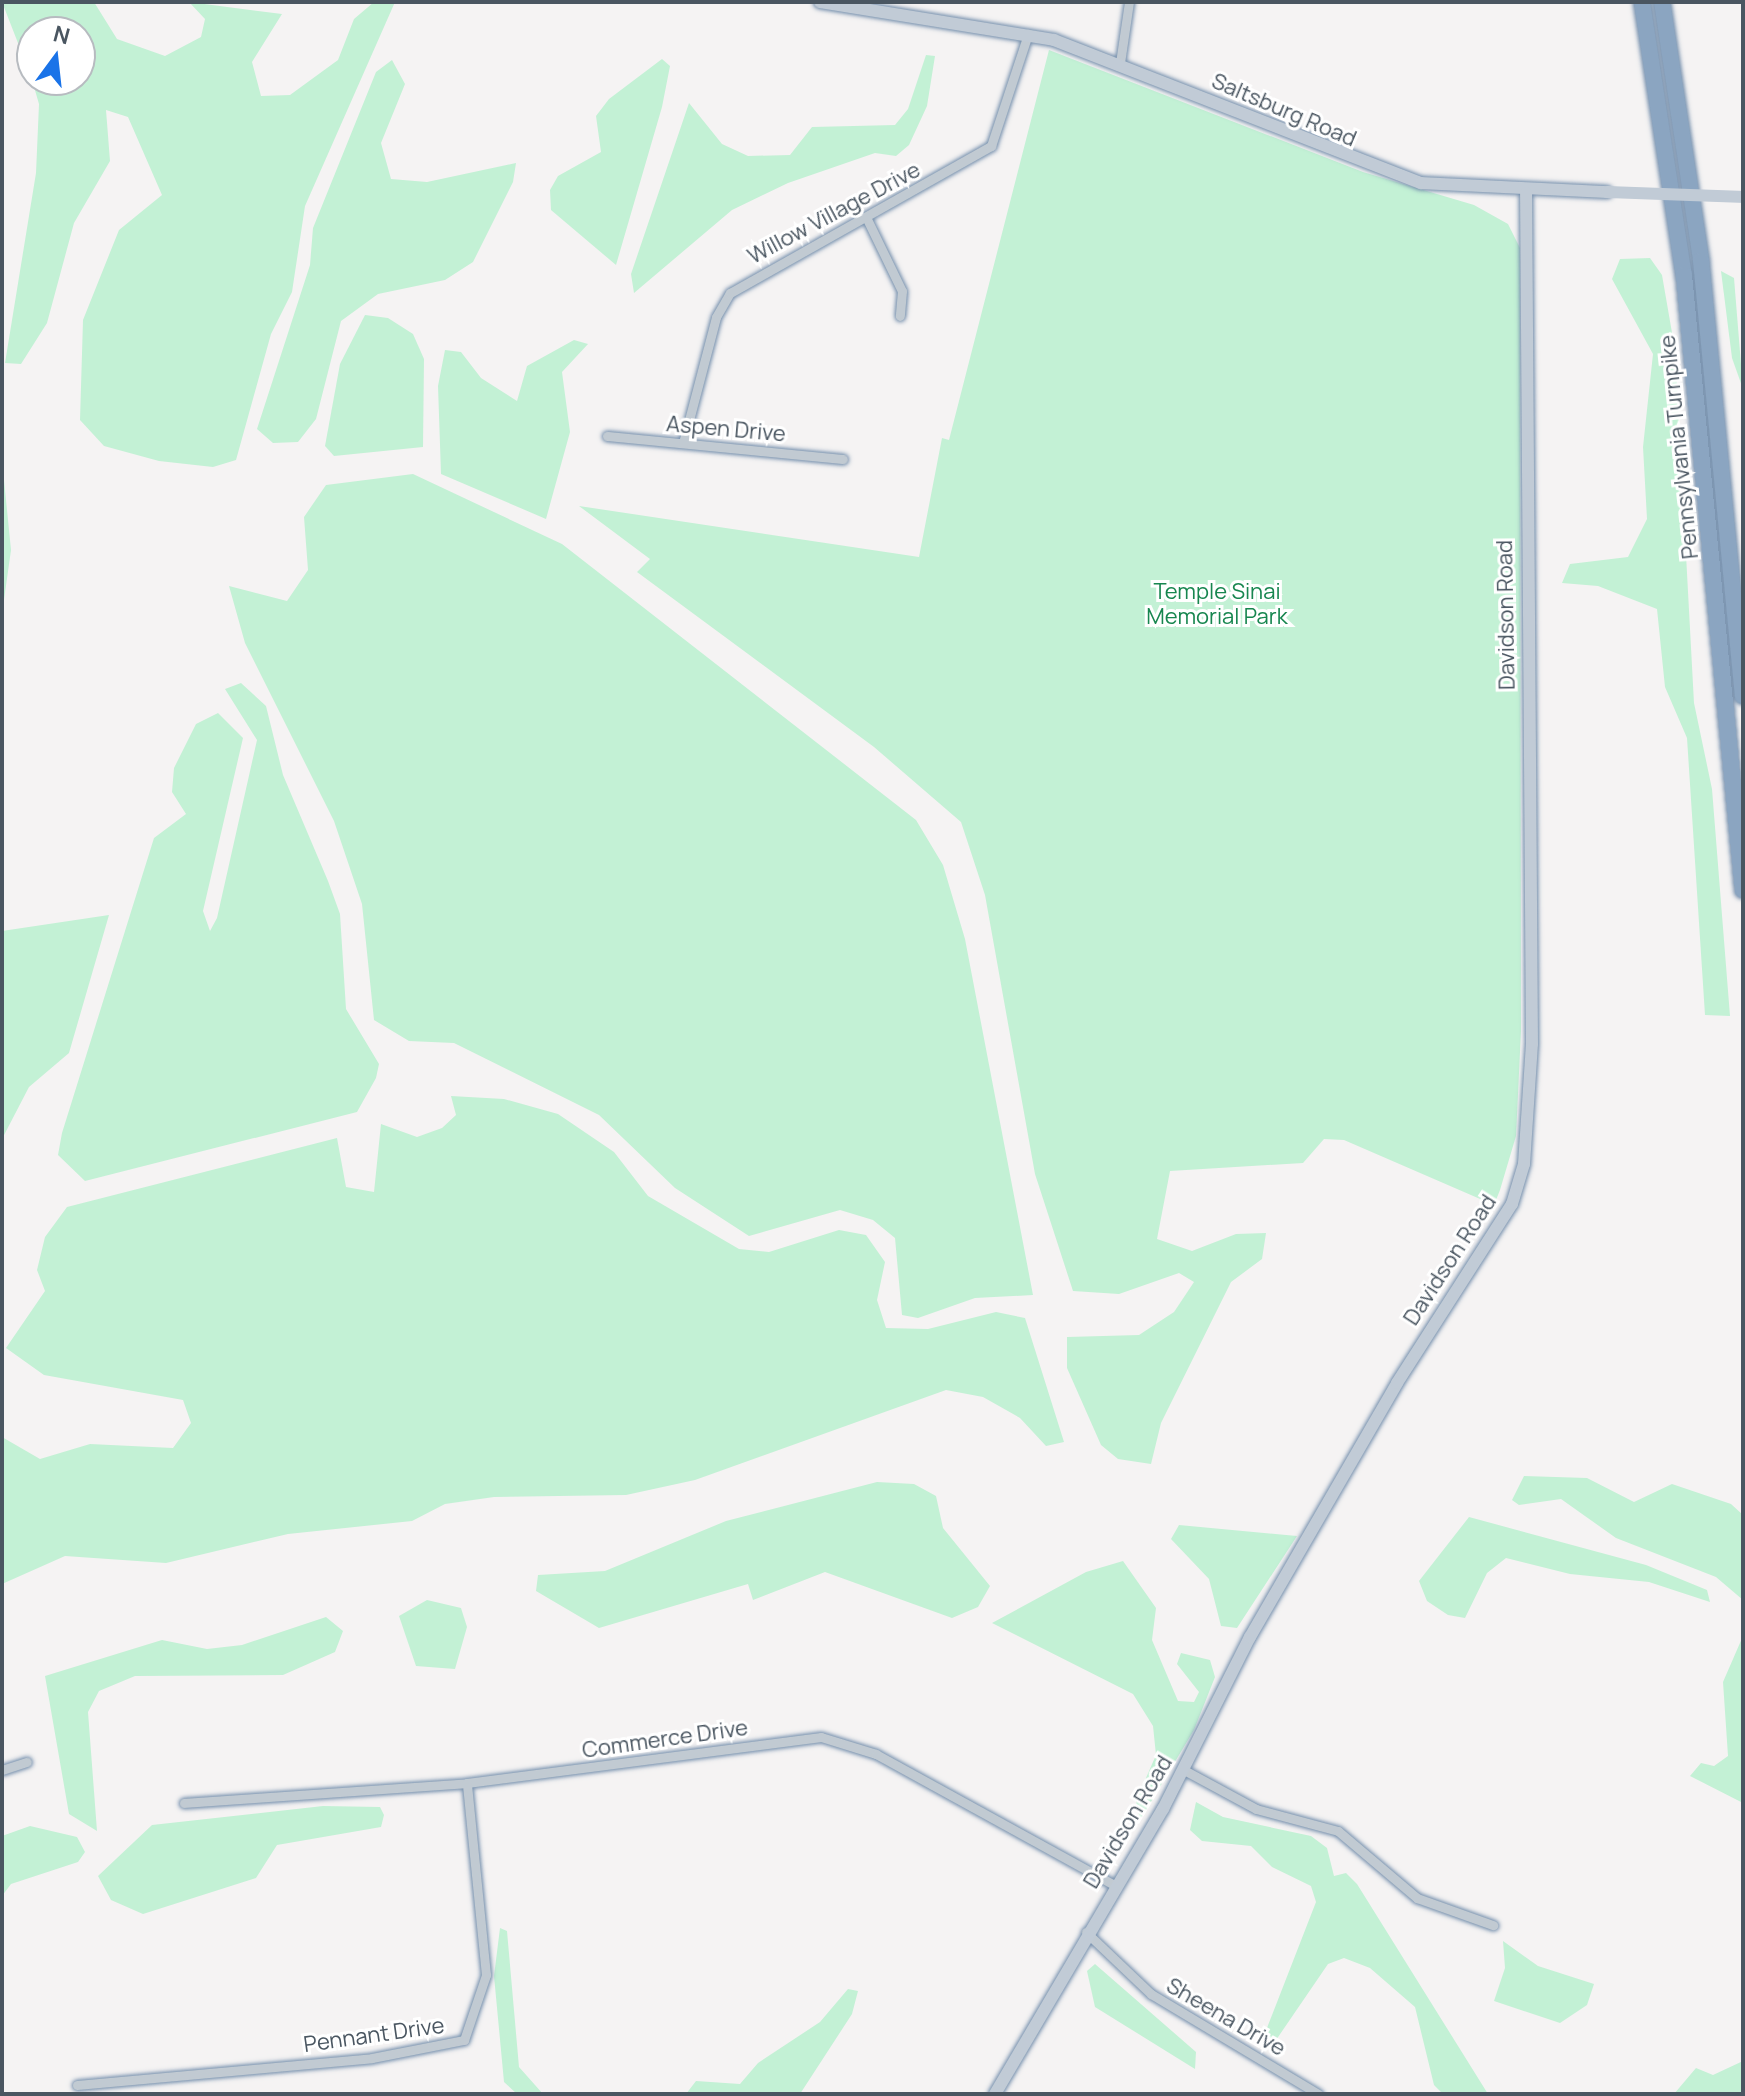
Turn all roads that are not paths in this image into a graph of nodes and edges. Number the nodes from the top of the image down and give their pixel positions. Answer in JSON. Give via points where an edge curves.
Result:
{"nodes":[{"id":1,"x":1129,"y":2,"type":"edge"},
{"id":2,"x":1642,"y":2,"type":"edge"},
{"id":3,"x":1662,"y":2,"type":"edge"},
{"id":4,"x":828,"y":3,"type":"edge"},
{"id":5,"x":1028,"y":34,"type":"junction"},
{"id":6,"x":1120,"y":63,"type":"junction"},
{"id":7,"x":1526,"y":193,"type":"junction"},
{"id":8,"x":1743,"y":197,"type":"edge"},
{"id":9,"x":866,"y":217,"type":"junction"},
{"id":10,"x":900,"y":316,"type":"dead end"},
{"id":11,"x":607,"y":436,"type":"dead end"},
{"id":12,"x":683,"y":443,"type":"junction"},
{"id":13,"x":843,"y":459,"type":"dead end"},
{"id":14,"x":1743,"y":696,"type":"edge"},
{"id":15,"x":1743,"y":890,"type":"edge"},
{"id":16,"x":27,"y":1762,"type":"dead end"},
{"id":17,"x":2,"y":1770,"type":"edge"},
{"id":18,"x":1184,"y":1770,"type":"junction"},
{"id":19,"x":467,"y":1783,"type":"junction"},
{"id":20,"x":184,"y":1803,"type":"dead end"},
{"id":21,"x":1114,"y":1885,"type":"junction"},
{"id":22,"x":1493,"y":1925,"type":"dead end"},
{"id":23,"x":1085,"y":1932,"type":"junction"},
{"id":24,"x":77,"y":2085,"type":"dead end"},
{"id":25,"x":995,"y":2094,"type":"edge"},
{"id":26,"x":1318,"y":2094,"type":"edge"}],
"edges":[{"from":1,"to":6,"type":"street"},
{"from":2,"to":15,"type":"highway","name":"Pennsylvania Turnpike","via":[[1686,289]]},
{"from":3,"to":14,"type":"highway","name":"Pennsylvania Turnpike","via":[[1701,261]]},
{"from":4,"to":5,"type":"street","name":"Saltsburg Road"},
{"from":5,"to":6,"type":"street","name":"Saltsburg Road"},
{"from":5,"to":9,"type":"street","name":"Willow Village Drive","via":[[991,146]]},
{"from":6,"to":7,"type":"street","name":"Saltsburg Road","via":[[1375,170],[1453,189]]},
{"from":7,"to":8,"type":"street","name":"Saltsburg Road","bridge":true},
{"from":7,"to":18,"type":"street","name":"Davidson Road","via":[[1532,1044],[1524,1164],[1512,1204],[1250,1637]]},
{"from":9,"to":10,"type":"street","via":[[902,291]]},
{"from":9,"to":12,"type":"street","name":"Willow Village Drive","via":[[730,293],[716,317]]},
{"from":11,"to":12,"type":"street","name":"Aspen Drive"},
{"from":12,"to":13,"type":"street","name":"Aspen Drive"},
{"from":16,"to":17,"type":"street"},
{"from":18,"to":21,"type":"street","name":"Davidson Road"},
{"from":18,"to":22,"type":"street","via":[[1256,1809],[1338,1831],[1417,1898]]},
{"from":19,"to":20,"type":"street","name":"Commerce Drive"},
{"from":19,"to":21,"type":"street","name":"Commerce Drive","via":[[782,1741],[846,1740]]},
{"from":19,"to":24,"type":"street","name":"Pennant Drive","via":[[486,1975],[464,2040],[372,2058]]},
{"from":21,"to":23,"type":"street","name":"Davidson Road"},
{"from":23,"to":25,"type":"street","name":"Davidson Road"},
{"from":23,"to":26,"type":"street","name":"Sheena Drive","via":[[1151,1994]]}]}
